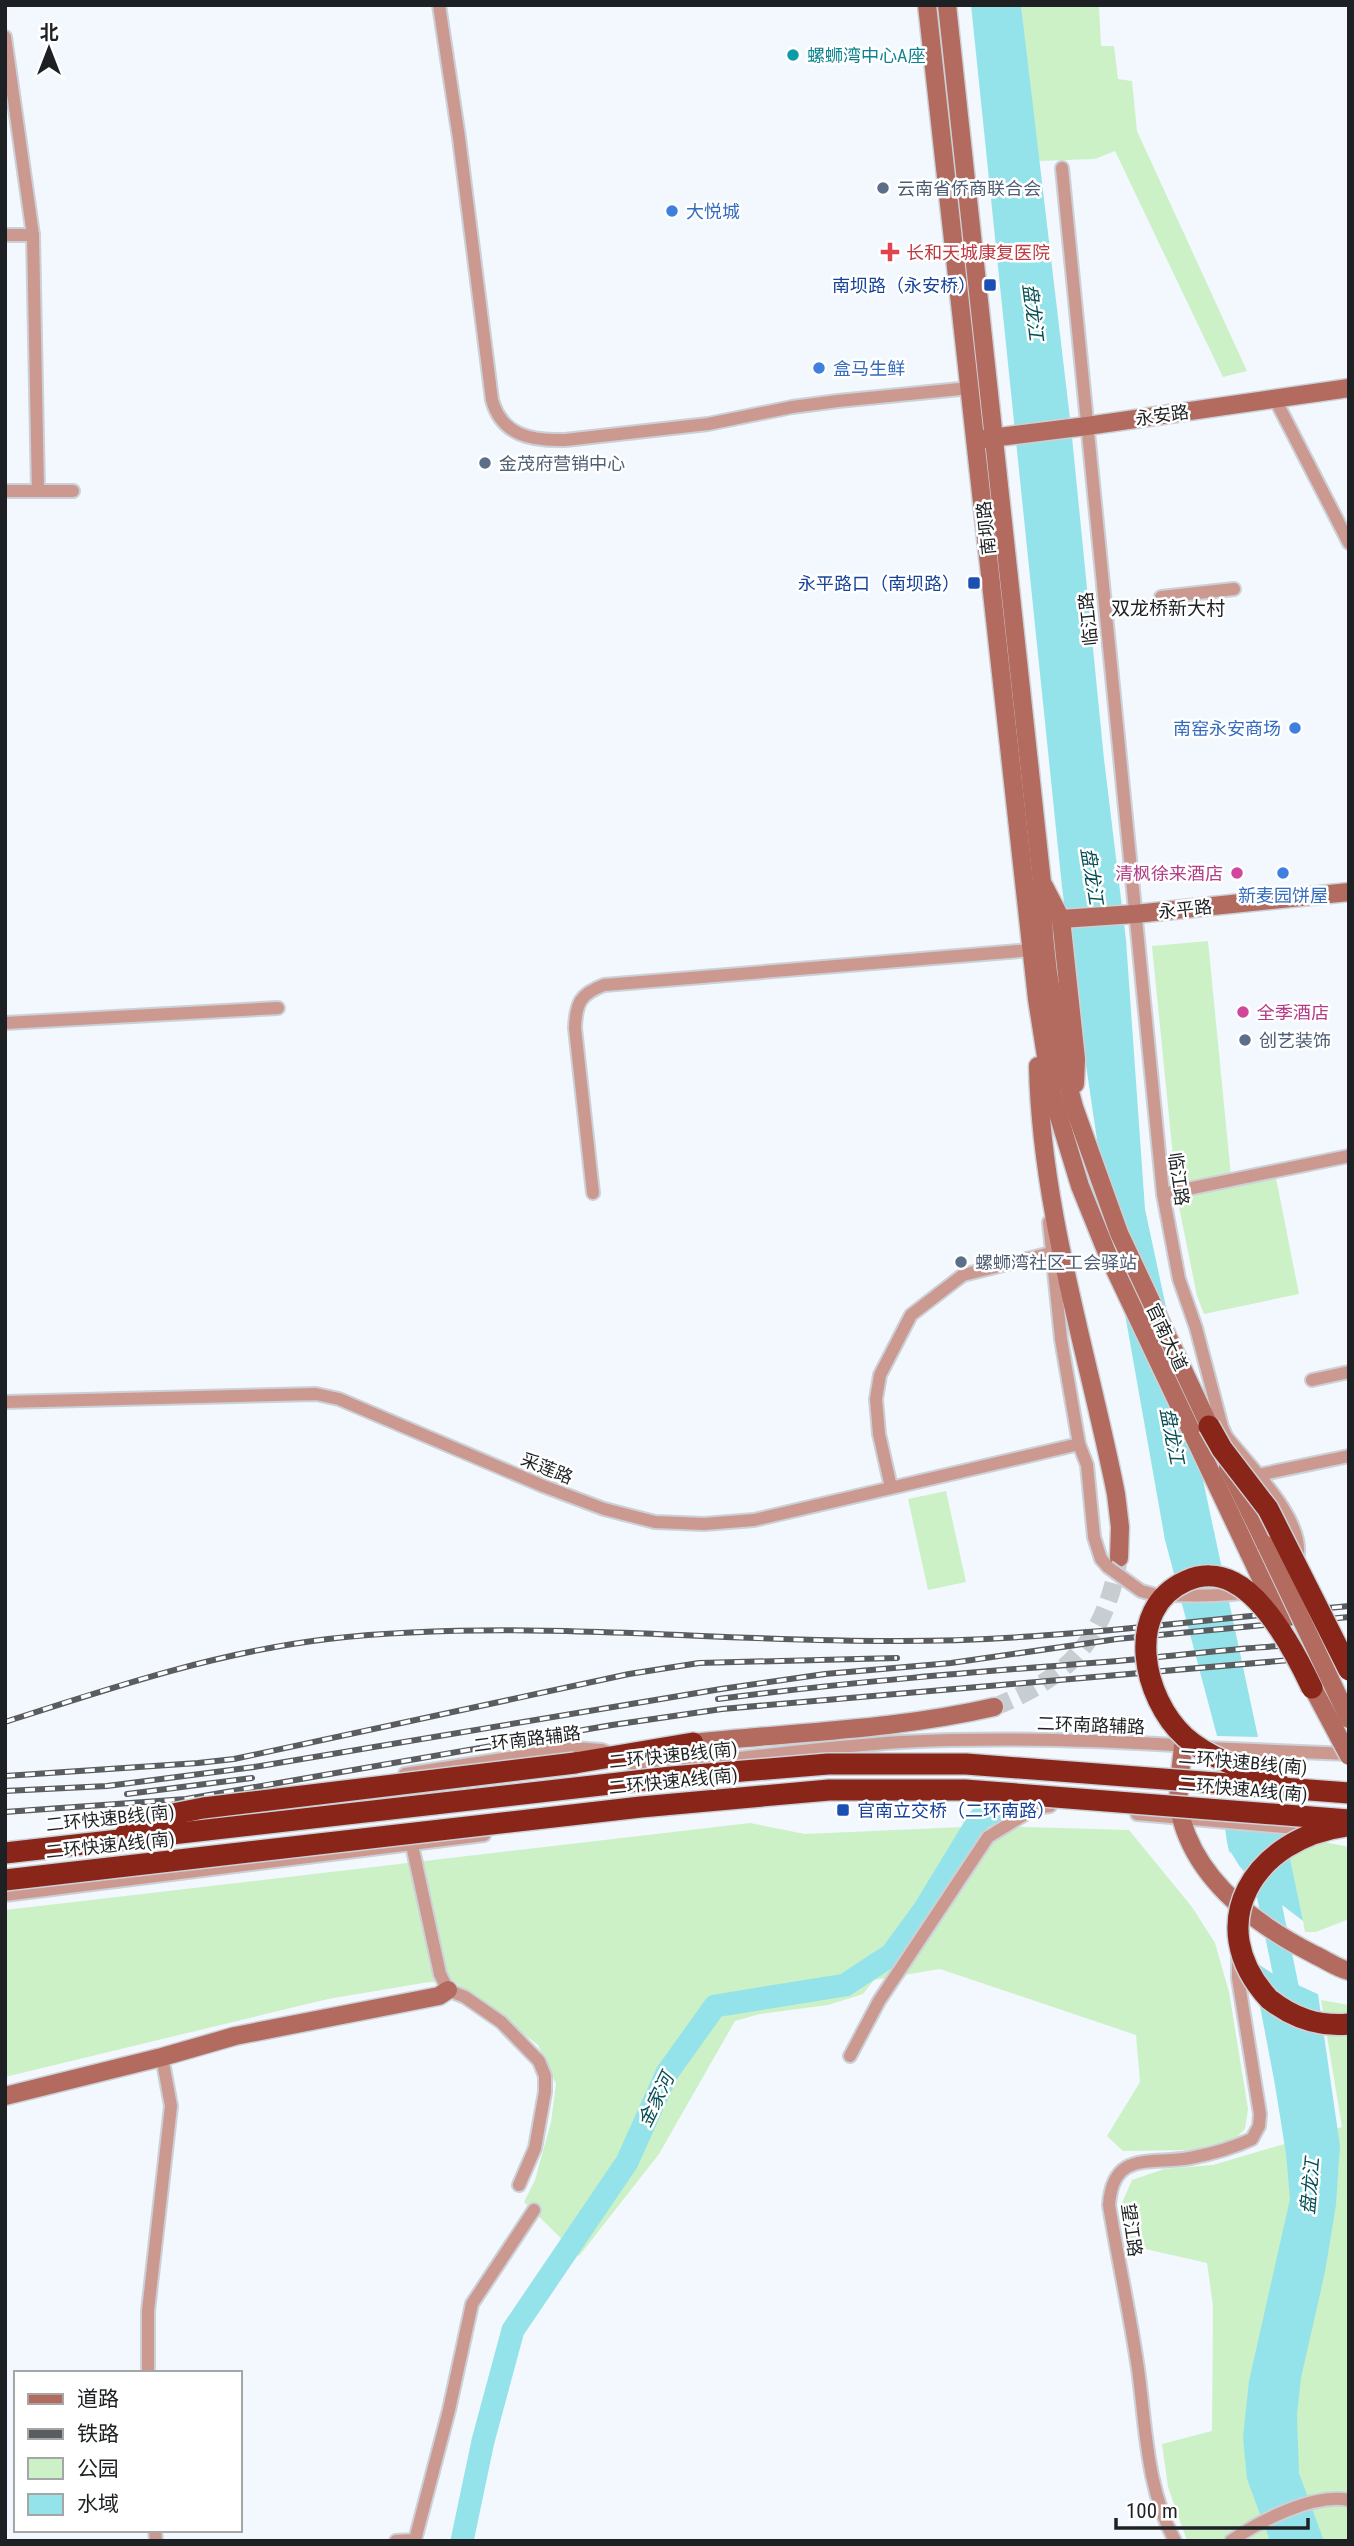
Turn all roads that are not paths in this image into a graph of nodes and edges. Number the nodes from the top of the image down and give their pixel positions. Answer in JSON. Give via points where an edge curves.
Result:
{"nodes":[{"id":1,"x":439,"y":5,"type":"edge"},
{"id":2,"x":927,"y":5,"type":"edge"},
{"id":3,"x":947,"y":5,"type":"edge"},
{"id":4,"x":5,"y":37,"type":"edge"},
{"id":5,"x":1062,"y":168,"type":"dead end"},
{"id":6,"x":5,"y":235,"type":"edge"},
{"id":7,"x":33,"y":235,"type":"junction"},
{"id":8,"x":970,"y":388,"type":"junction"},
{"id":9,"x":1349,"y":388,"type":"edge"},
{"id":10,"x":1275,"y":399,"type":"junction"},
{"id":11,"x":1079,"y":427,"type":"junction"},
{"id":12,"x":1003,"y":435,"type":"junction"},
{"id":13,"x":976,"y":440,"type":"junction"},
{"id":14,"x":5,"y":491,"type":"edge"},
{"id":15,"x":37,"y":491,"type":"junction"},
{"id":16,"x":73,"y":491,"type":"dead end"},
{"id":17,"x":1349,"y":543,"type":"edge"},
{"id":18,"x":1234,"y":589,"type":"dead end"},
{"id":19,"x":1161,"y":597,"type":"dead end"},
{"id":20,"x":1042,"y":883,"type":"junction"},
{"id":21,"x":1349,"y":892,"type":"edge"},
{"id":22,"x":1130,"y":915,"type":"junction"},
{"id":23,"x":1064,"y":919,"type":"junction"},
{"id":24,"x":1038,"y":943,"type":"junction"},
{"id":25,"x":278,"y":1008,"type":"dead end"},
{"id":26,"x":5,"y":1023,"type":"edge"},
{"id":27,"x":1044,"y":1051,"type":"joint"},
{"id":28,"x":1074,"y":1107,"type":"junction"},
{"id":29,"x":1349,"y":1156,"type":"edge"},
{"id":30,"x":1049,"y":1179,"type":"junction"},
{"id":31,"x":593,"y":1194,"type":"dead end"},
{"id":32,"x":1163,"y":1194,"type":"junction"},
{"id":33,"x":1051,"y":1253,"type":"junction"},
{"id":34,"x":1349,"y":1372,"type":"edge"},
{"id":35,"x":1312,"y":1380,"type":"dead end"},
{"id":36,"x":5,"y":1402,"type":"edge"},
{"id":37,"x":1209,"y":1426,"type":"junction"},
{"id":38,"x":1079,"y":1444,"type":"junction"},
{"id":39,"x":1349,"y":1456,"type":"edge"},
{"id":40,"x":1258,"y":1475,"type":"junction"},
{"id":41,"x":891,"y":1487,"type":"junction"},
{"id":42,"x":1114,"y":1563,"type":"junction"},
{"id":43,"x":1349,"y":1670,"type":"edge"},
{"id":44,"x":1312,"y":1688,"type":"junction"},
{"id":45,"x":994,"y":1707,"type":"tunnel mouth"},
{"id":46,"x":1349,"y":1719,"type":"edge"},
{"id":47,"x":693,"y":1743,"type":"joint"},
{"id":48,"x":1183,"y":1746,"type":"junction"},
{"id":49,"x":1349,"y":1755,"type":"edge"},
{"id":50,"x":615,"y":1756,"type":"junction"},
{"id":51,"x":1349,"y":1793,"type":"edge"},
{"id":52,"x":1050,"y":1806,"type":"junction"},
{"id":53,"x":1181,"y":1818,"type":"junction"},
{"id":54,"x":1349,"y":1820,"type":"edge"},
{"id":55,"x":1349,"y":1825,"type":"edge"},
{"id":56,"x":1349,"y":1834,"type":"edge"},
{"id":57,"x":5,"y":1844,"type":"edge"},
{"id":58,"x":412,"y":1845,"type":"junction"},
{"id":59,"x":71,"y":1846,"type":"junction"},
{"id":60,"x":5,"y":1853,"type":"edge"},
{"id":61,"x":5,"y":1880,"type":"edge"},
{"id":62,"x":5,"y":1895,"type":"edge"},
{"id":63,"x":1241,"y":1907,"type":"junction"},
{"id":64,"x":1349,"y":1971,"type":"edge"},
{"id":65,"x":448,"y":1990,"type":"junction"},
{"id":66,"x":1349,"y":2024,"type":"edge"},
{"id":67,"x":850,"y":2056,"type":"dead end"},
{"id":68,"x":162,"y":2057,"type":"junction"},
{"id":69,"x":5,"y":2096,"type":"edge"},
{"id":70,"x":519,"y":2185,"type":"dead end"},
{"id":71,"x":534,"y":2210,"type":"dead end"},
{"id":72,"x":148,"y":2371,"type":"edge"},
{"id":73,"x":1349,"y":2500,"type":"edge"},
{"id":74,"x":415,"y":2540,"type":"edge"},
{"id":75,"x":396,"y":2541,"type":"edge"},
{"id":76,"x":1175,"y":2541,"type":"edge"},
{"id":77,"x":1231,"y":2541,"type":"edge"}],
"edges":[{"from":1,"to":8,"type":"street","via":[[492,401],[505,425],[541,441],[565,440],[708,424],[838,401]]},
{"from":2,"to":8,"type":"main road","name":"南坝路"},
{"from":3,"to":12,"type":"main road","name":"南坝路"},
{"from":4,"to":7,"type":"street"},
{"from":5,"to":11,"type":"street","name":"临江路"},
{"from":6,"to":7,"type":"street"},
{"from":7,"to":15,"type":"street"},
{"from":8,"to":13,"type":"main road","name":"南坝路"},
{"from":9,"to":10,"type":"main road","name":"永安路"},
{"from":10,"to":11,"type":"main road","name":"永安路"},
{"from":10,"to":17,"type":"street"},
{"from":11,"to":12,"type":"main road","name":"永安路"},
{"from":11,"to":22,"type":"street","name":"临江路"},
{"from":12,"to":13,"type":"main road","name":"永安路"},
{"from":12,"to":20,"type":"main road","name":"南坝路"},
{"from":13,"to":24,"type":"main road","name":"南坝路"},
{"from":14,"to":15,"type":"street"},
{"from":15,"to":16,"type":"street"},
{"from":18,"to":19,"type":"street"},
{"from":20,"to":23,"type":"main road"},
{"from":20,"to":24,"type":"main road","name":"南坝路"},
{"from":21,"to":22,"type":"main road","name":"永平路"},
{"from":22,"to":23,"type":"main road","name":"永平路"},
{"from":22,"to":32,"type":"street","name":"临江路"},
{"from":23,"to":28,"type":"main road","via":[[1076,1059]]},
{"from":24,"to":27,"type":"main road","name":"南坝路"},
{"from":24,"to":28,"type":"main road","name":"官南大道"},
{"from":24,"to":30,"type":"main road","via":[[1039,1092]]},
{"from":24,"to":31,"type":"street","via":[[592,989],[579,1003],[575,1028]]},
{"from":25,"to":26,"type":"street"},
{"from":27,"to":44,"type":"main road","name":"官南大道","bridge":true,"via":[[1077,1178],[1107,1253]]},
{"from":28,"to":37,"type":"main road","name":"官南大道","via":[[1119,1233]]},
{"from":29,"to":32,"type":"street"},
{"from":30,"to":33,"type":"street"},
{"from":30,"to":42,"type":"main road","via":[[1116,1494],[1120,1527]]},
{"from":32,"to":40,"type":"street","name":"临江路","via":[[1179,1279],[1222,1427]]},
{"from":33,"to":38,"type":"street"},
{"from":33,"to":41,"type":"street","via":[[963,1275],[911,1315],[880,1375],[876,1399]]},
{"from":34,"to":35,"type":"street"},
{"from":36,"to":41,"type":"street","name":"采莲路","via":[[316,1394],[339,1399],[543,1486],[655,1522],[754,1520]]},
{"from":37,"to":43,"type":"highway","bridge":true,"via":[[1268,1509]]},
{"from":37,"to":46,"type":"main road","name":"官南大道","bridge":true},
{"from":38,"to":41,"type":"street","name":"采莲路"},
{"from":38,"to":42,"type":"street","via":[[1087,1465],[1094,1537],[1101,1559]]},
{"from":39,"to":40,"type":"street"},
{"from":40,"to":42,"type":"street","name":"临江路","bridge":true,"via":[[1282,1506],[1296,1536],[1298,1553],[1291,1574],[1282,1583],[1235,1593],[1151,1595]]},
{"from":44,"to":49,"type":"main road","name":"官南大道","bridge":true},
{"from":44,"to":51,"type":"highway","bridge":true,"via":[[1266,1614],[1233,1582],[1211,1576],[1188,1580],[1167,1594],[1156,1609],[1146,1639],[1150,1679],[1167,1716],[1185,1736],[1209,1754],[1247,1769],[1302,1786]]},
{"from":45,"to":47,"type":"main road","via":[[872,1727]]},
{"from":47,"to":50,"type":"highway"},
{"from":48,"to":49,"type":"street","name":"二环南路辅路"},
{"from":48,"to":50,"type":"street","name":"二环南路辅路","via":[[928,1741],[662,1766]]},
{"from":48,"to":53,"type":"main road"},
{"from":50,"to":57,"type":"street","name":"二环南路辅路","via":[[590,1749],[551,1751],[326,1787],[109,1831]]},
{"from":50,"to":59,"type":"highway","bridge":true,"via":[[203,1808]]},
{"from":51,"to":59,"type":"highway","name":"二环快速B线(南)","bridge":true,"via":[[1003,1766],[840,1763],[671,1777]]},
{"from":52,"to":53,"type":"street"},
{"from":52,"to":58,"type":"street","via":[[935,1798],[813,1800],[679,1811]]},
{"from":52,"to":67,"type":"street","via":[[1035,1808],[988,1837],[879,2001]]},
{"from":53,"to":56,"type":"street"},
{"from":53,"to":63,"type":"main road","via":[[1202,1861]]},
{"from":54,"to":61,"type":"highway","name":"二环快速A线(南)","bridge":true,"via":[[1002,1793],[841,1790],[628,1809]]},
{"from":55,"to":66,"type":"highway","bridge":true,"via":[[1303,1838],[1266,1861],[1246,1892],[1238,1939],[1248,1972],[1283,2010],[1317,2024]]},
{"from":58,"to":62,"type":"street"},
{"from":58,"to":65,"type":"street","via":[[440,1975]]},
{"from":59,"to":60,"type":"highway","name":"二环快速B线(南)","bridge":true},
{"from":63,"to":64,"type":"main road","via":[[1301,1948]]},
{"from":63,"to":76,"type":"street","name":"望江路","via":[[1238,1978],[1259,2126],[1252,2139],[1236,2147],[1188,2158],[1141,2161],[1123,2168],[1110,2187],[1109,2205],[1154,2489]]},
{"from":65,"to":68,"type":"main road","via":[[439,1996],[235,2036]]},
{"from":65,"to":70,"type":"street","via":[[501,2022],[539,2061],[545,2076],[535,2148]]},
{"from":68,"to":69,"type":"main road"},
{"from":68,"to":72,"type":"street","via":[[171,2106],[148,2311]]},
{"from":71,"to":74,"type":"street","via":[[472,2304]]},
{"from":73,"to":77,"type":"street","via":[[1318,2500]]},
{"from":74,"to":75,"type":"street"}]}
